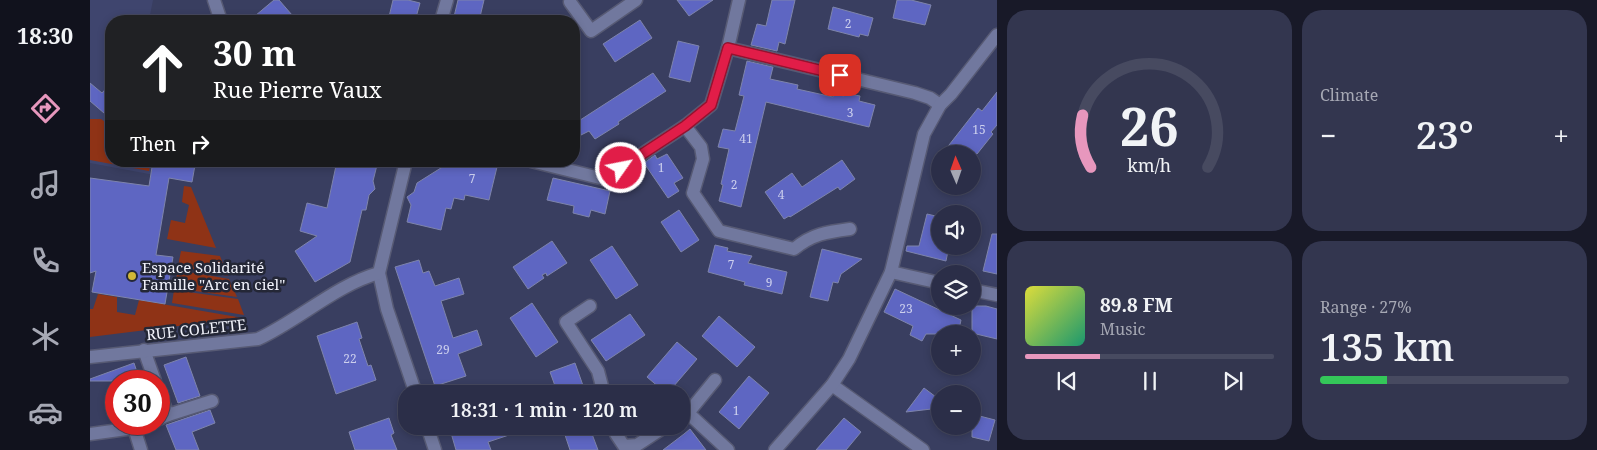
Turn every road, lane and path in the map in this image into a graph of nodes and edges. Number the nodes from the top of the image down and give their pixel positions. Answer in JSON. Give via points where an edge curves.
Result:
{"nodes":[{"id":1,"x":214,"y":0,"type":"edge"},
{"id":2,"x":447,"y":0,"type":"edge"},
{"id":3,"x":636,"y":0,"type":"edge"},
{"id":4,"x":739,"y":0,"type":"edge"},
{"id":5,"x":570,"y":2,"type":"dead end"},
{"id":6,"x":219,"y":15,"type":"edge"},
{"id":7,"x":443,"y":15,"type":"edge"},
{"id":8,"x":579,"y":15,"type":"edge"},
{"id":9,"x":580,"y":16,"type":"edge"},
{"id":10,"x":997,"y":35,"type":"edge"},
{"id":11,"x":728,"y":48,"type":"junction"},
{"id":12,"x":940,"y":105,"type":"junction"},
{"id":13,"x":685,"y":126,"type":"junction"},
{"id":14,"x":405,"y":167,"type":"edge"},
{"id":15,"x":555,"y":167,"type":"edge"},
{"id":16,"x":850,"y":229,"type":"dead end"},
{"id":17,"x":892,"y":272,"type":"junction"},
{"id":18,"x":379,"y":273,"type":"junction"},
{"id":19,"x":931,"y":281,"type":"edge"},
{"id":20,"x":981,"y":292,"type":"edge"},
{"id":21,"x":997,"y":295,"type":"edge"},
{"id":22,"x":590,"y":306,"type":"dead end"},
{"id":23,"x":144,"y":350,"type":"junction"},
{"id":24,"x":90,"y":357,"type":"edge"},
{"id":25,"x":151,"y":370,"type":"edge"},
{"id":26,"x":715,"y":380,"type":"dead end"},
{"id":27,"x":413,"y":385,"type":"edge"},
{"id":28,"x":602,"y":385,"type":"edge"},
{"id":29,"x":832,"y":385,"type":"junction"},
{"id":30,"x":212,"y":402,"type":"dead end"},
{"id":31,"x":690,"y":409,"type":"edge"},
{"id":32,"x":170,"y":415,"type":"edge"},
{"id":33,"x":690,"y":419,"type":"edge"},
{"id":34,"x":105,"y":432,"type":"edge"},
{"id":35,"x":90,"y":434,"type":"edge"},
{"id":36,"x":140,"y":435,"type":"edge"},
{"id":37,"x":430,"y":435,"type":"edge"},
{"id":38,"x":617,"y":435,"type":"edge"},
{"id":39,"x":652,"y":435,"type":"edge"},
{"id":40,"x":141,"y":450,"type":"edge"},
{"id":41,"x":435,"y":450,"type":"edge"},
{"id":42,"x":728,"y":450,"type":"edge"},
{"id":43,"x":774,"y":450,"type":"edge"},
{"id":44,"x":923,"y":450,"type":"edge"}],
"edges":[{"from":1,"to":6,"type":"street"},
{"from":2,"to":7,"type":"street"},
{"from":3,"to":9,"type":"street","via":[[591,31]]},
{"from":4,"to":11,"type":"street"},
{"from":5,"to":8,"type":"street"},
{"from":10,"to":12,"type":"street"},
{"from":11,"to":12,"type":"street","via":[[914,93]]},
{"from":11,"to":13,"type":"street","via":[[711,105]]},
{"from":12,"to":17,"type":"street","via":[[924,134]]},
{"from":13,"to":15,"type":"street","via":[[604,179]]},
{"from":13,"to":16,"type":"street","via":[[701,147],[703,159],[694,193],[720,231],[794,249],[820,233]]},
{"from":14,"to":18,"type":"street"},
{"from":17,"to":19,"type":"street"},
{"from":17,"to":29,"type":"street","via":[[849,359]]},
{"from":18,"to":23,"type":"street","name":"RUE COLETTE","via":[[354,282],[258,339]]},
{"from":18,"to":27,"type":"street","via":[[387,309]]},
{"from":20,"to":21,"type":"street"},
{"from":22,"to":28,"type":"street","via":[[566,322],[598,371]]},
{"from":23,"to":24,"type":"street","name":"RUE COLETTE"},
{"from":23,"to":25,"type":"street"},
{"from":26,"to":31,"type":"street"},
{"from":29,"to":43,"type":"street"},
{"from":29,"to":44,"type":"street"},
{"from":30,"to":32,"type":"street"},
{"from":33,"to":42,"type":"street"},
{"from":34,"to":35,"type":"street"},
{"from":36,"to":40,"type":"street"},
{"from":37,"to":41,"type":"street"},
{"from":38,"to":39,"type":"street","via":[[624,446],[637,445]]}]}
